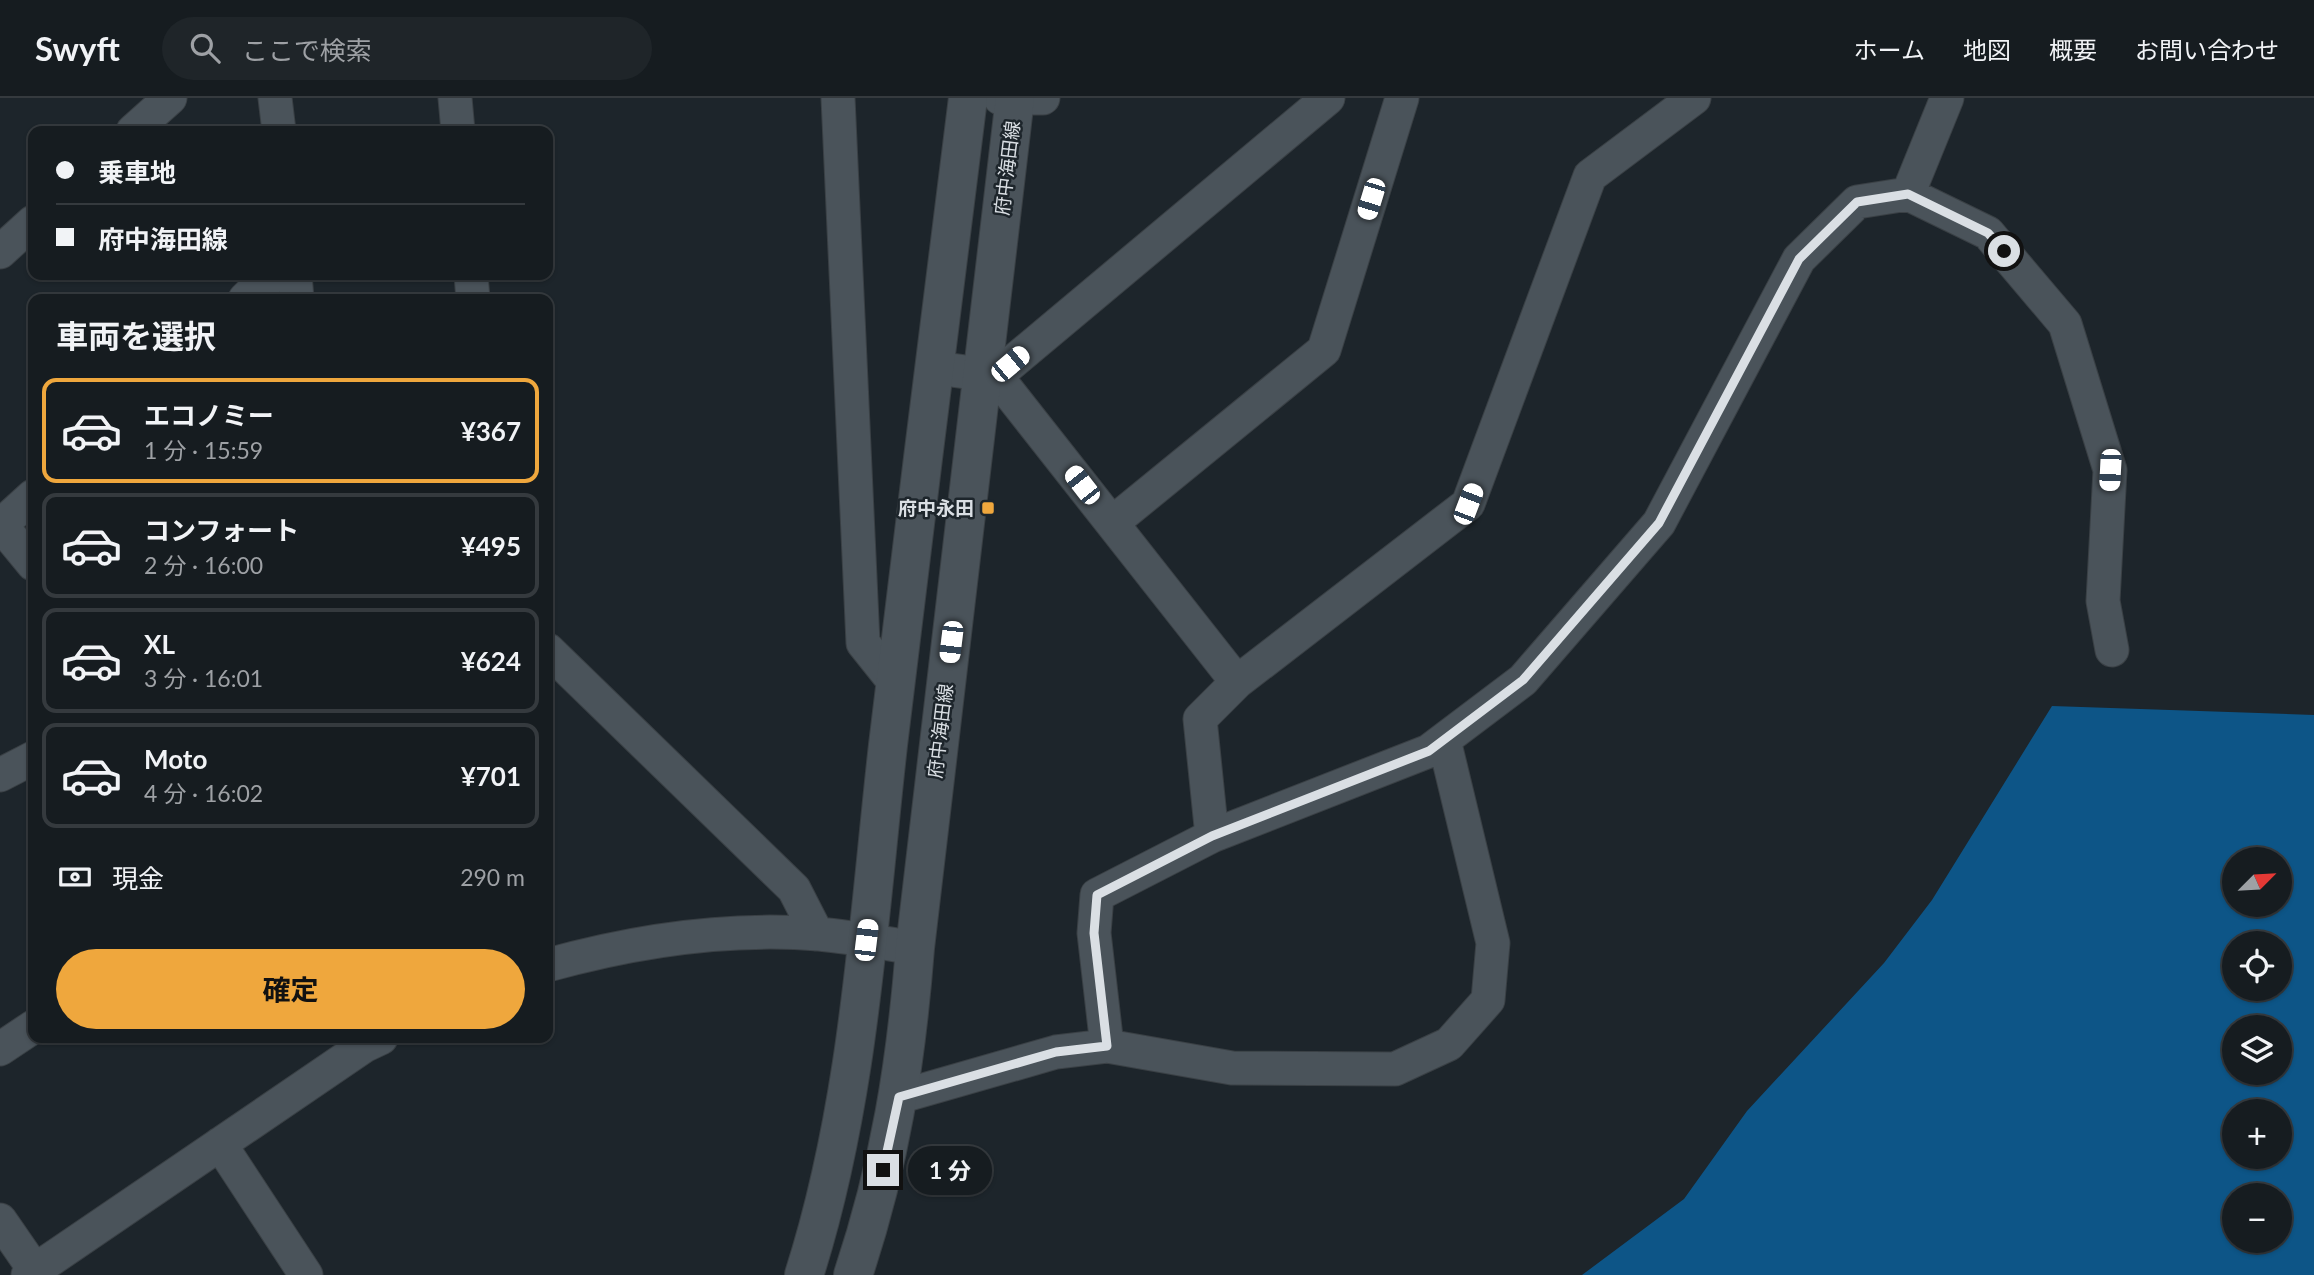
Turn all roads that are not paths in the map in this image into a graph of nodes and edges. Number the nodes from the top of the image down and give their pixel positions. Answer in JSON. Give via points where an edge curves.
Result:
{"nodes":[{"id":1,"x":170,"y":98,"type":"edge"},
{"id":2,"x":275,"y":98,"type":"edge"},
{"id":3,"x":455,"y":98,"type":"edge"},
{"id":4,"x":838,"y":98,"type":"edge"},
{"id":5,"x":968,"y":98,"type":"edge"},
{"id":6,"x":1328,"y":98,"type":"edge"},
{"id":7,"x":1402,"y":98,"type":"edge"},
{"id":8,"x":1694,"y":98,"type":"edge"},
{"id":9,"x":1947,"y":98,"type":"edge"},
{"id":10,"x":1018,"y":99,"type":"edge"},
{"id":11,"x":139,"y":126,"type":"edge"},
{"id":12,"x":278,"y":126,"type":"edge"},
{"id":13,"x":458,"y":126,"type":"edge"},
{"id":14,"x":1908,"y":194,"type":"junction"},
{"id":15,"x":28,"y":227,"type":"edge"},
{"id":16,"x":0,"y":252,"type":"edge"},
{"id":17,"x":264,"y":280,"type":"edge"},
{"id":18,"x":249,"y":294,"type":"edge"},
{"id":19,"x":936,"y":368,"type":"junction"},
{"id":20,"x":990,"y":375,"type":"junction"},
{"id":21,"x":28,"y":500,"type":"edge"},
{"id":22,"x":1112,"y":523,"type":"junction"},
{"id":23,"x":0,"y":524,"type":"edge"},
{"id":24,"x":28,"y":558,"type":"edge"},
{"id":25,"x":2112,"y":650,"type":"dead end"},
{"id":26,"x":553,"y":655,"type":"edge"},
{"id":27,"x":1237,"y":682,"type":"junction"},
{"id":28,"x":895,"y":683,"type":"junction"},
{"id":29,"x":1444,"y":740,"type":"junction"},
{"id":30,"x":28,"y":761,"type":"edge"},
{"id":31,"x":0,"y":775,"type":"edge"},
{"id":32,"x":1212,"y":836,"type":"junction"},
{"id":33,"x":817,"y":934,"type":"junction"},
{"id":34,"x":866,"y":940,"type":"junction"},
{"id":35,"x":915,"y":948,"type":"junction"},
{"id":36,"x":553,"y":964,"type":"edge"},
{"id":37,"x":28,"y":1030,"type":"edge"},
{"id":38,"x":373,"y":1043,"type":"edge"},
{"id":39,"x":1107,"y":1046,"type":"junction"},
{"id":40,"x":0,"y":1049,"type":"edge"},
{"id":41,"x":899,"y":1097,"type":"junction"},
{"id":42,"x":220,"y":1144,"type":"junction"},
{"id":43,"x":0,"y":1220,"type":"edge"},
{"id":44,"x":33,"y":1274,"type":"edge"},
{"id":45,"x":306,"y":1275,"type":"edge"},
{"id":46,"x":804,"y":1275,"type":"edge"},
{"id":47,"x":853,"y":1275,"type":"edge"}],
"edges":[{"from":1,"to":11,"type":"street"},
{"from":2,"to":12,"type":"street"},
{"from":3,"to":13,"type":"street"},
{"from":4,"to":28,"type":"street","via":[[863,643]]},
{"from":5,"to":19,"type":"main road"},
{"from":6,"to":20,"type":"street"},
{"from":7,"to":22,"type":"street","via":[[1324,350]]},
{"from":8,"to":27,"type":"street","via":[[1590,176],[1468,504]]},
{"from":9,"to":14,"type":"street"},
{"from":10,"to":20,"type":"main road","name":"府中海田線"},
{"from":14,"to":25,"type":"street","via":[[1988,233],[2065,324],[2110,470],[2103,601]]},
{"from":14,"to":29,"type":"street","via":[[1857,202],[1799,259],[1659,523],[1523,680]]},
{"from":15,"to":16,"type":"street"},
{"from":17,"to":18,"type":"street"},
{"from":19,"to":20,"type":"street"},
{"from":19,"to":28,"type":"main road"},
{"from":20,"to":22,"type":"street"},
{"from":20,"to":35,"type":"main road","name":"府中海田線"},
{"from":21,"to":23,"type":"street"},
{"from":22,"to":27,"type":"street"},
{"from":23,"to":24,"type":"street"},
{"from":26,"to":33,"type":"street","via":[[794,889]]},
{"from":27,"to":32,"type":"street","via":[[1200,719]]},
{"from":28,"to":34,"type":"main road"},
{"from":29,"to":32,"type":"street","via":[[1429,751]]},
{"from":29,"to":39,"type":"street","via":[[1493,943],[1488,1000],[1449,1044],[1395,1069],[1232,1068]]},
{"from":30,"to":31,"type":"street"},
{"from":32,"to":39,"type":"street","via":[[1097,895],[1094,933]]},
{"from":33,"to":34,"type":"street"},
{"from":33,"to":36,"type":"street","via":[[745,933],[607,948]]},
{"from":34,"to":35,"type":"street"},
{"from":34,"to":46,"type":"main road","via":[[841,1142]]},
{"from":35,"to":41,"type":"main road","name":"府中海田線"},
{"from":37,"to":40,"type":"street"},
{"from":38,"to":42,"type":"street"},
{"from":39,"to":41,"type":"street","via":[[1056,1052]]},
{"from":41,"to":47,"type":"main road","name":"府中海田線"},
{"from":42,"to":44,"type":"street"},
{"from":42,"to":45,"type":"street"},
{"from":43,"to":44,"type":"street"}]}
